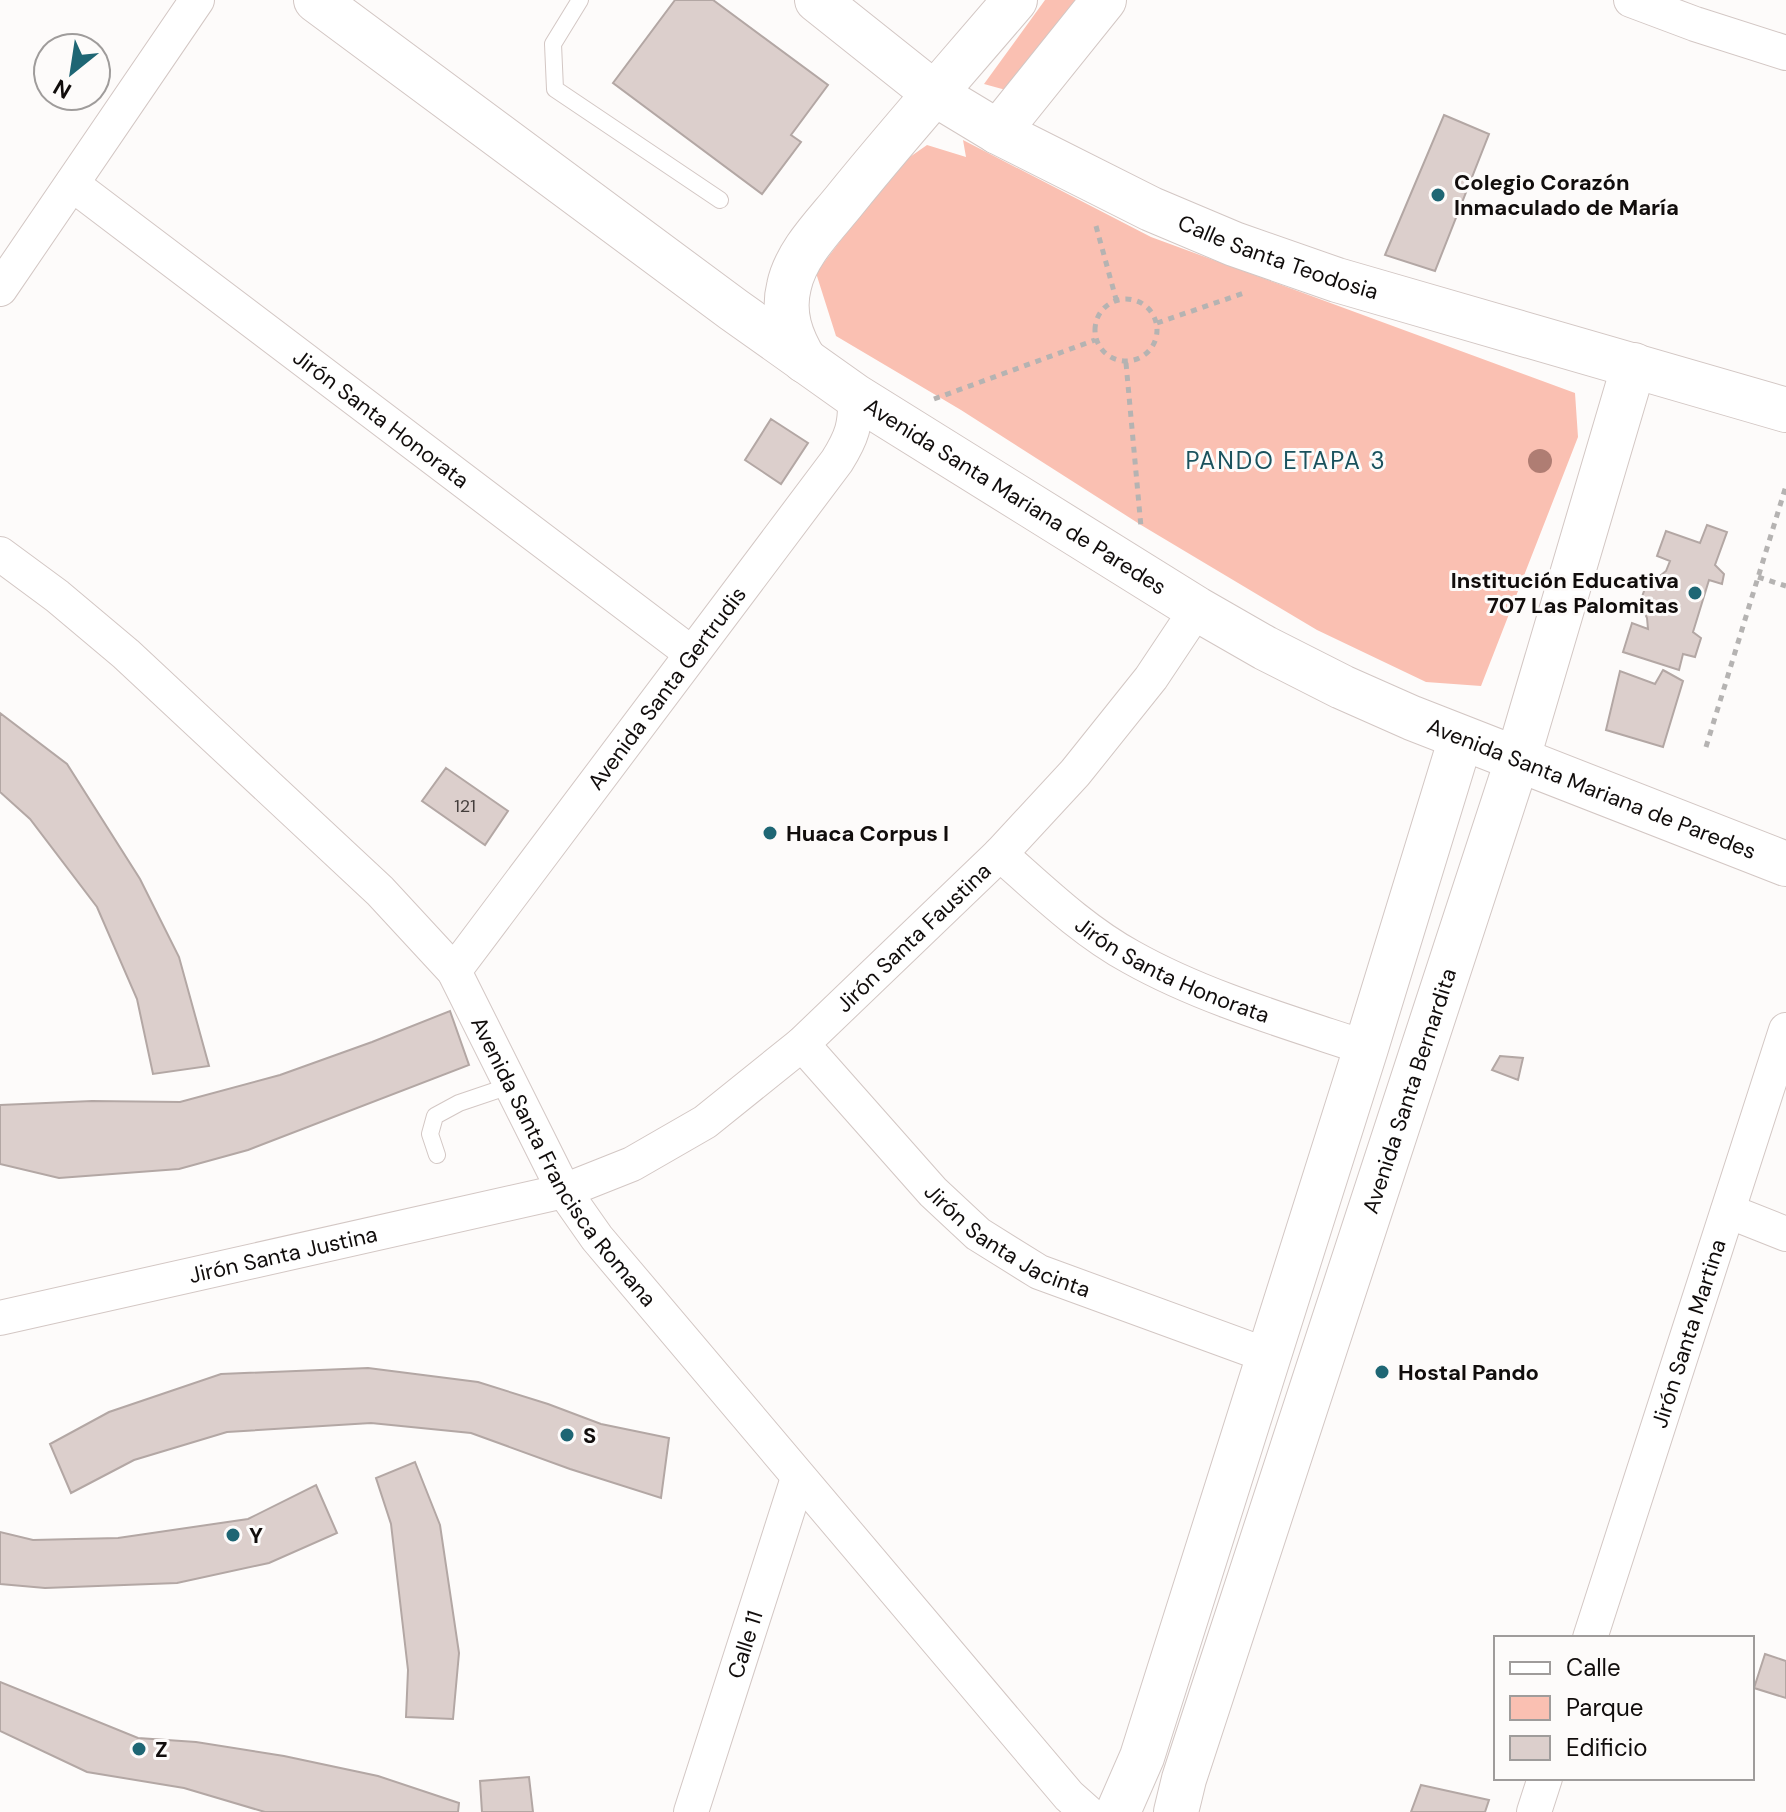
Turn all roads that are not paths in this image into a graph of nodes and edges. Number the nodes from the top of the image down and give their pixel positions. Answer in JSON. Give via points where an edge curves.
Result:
{"nodes":[{"id":1,"x":197,"y":0,"type":"edge"},
{"id":2,"x":316,"y":0,"type":"edge"},
{"id":3,"x":580,"y":0,"type":"edge"},
{"id":4,"x":817,"y":0,"type":"edge"},
{"id":5,"x":1015,"y":0,"type":"edge"},
{"id":6,"x":1104,"y":0,"type":"edge"},
{"id":7,"x":1631,"y":0,"type":"edge"},
{"id":8,"x":1786,"y":53,"type":"edge"},
{"id":9,"x":935,"y":94,"type":"junction"},
{"id":10,"x":998,"y":132,"type":"junction"},
{"id":11,"x":72,"y":184,"type":"junction"},
{"id":12,"x":720,"y":200,"type":"dead end"},
{"id":13,"x":0,"y":289,"type":"edge"},
{"id":14,"x":805,"y":361,"type":"junction"},
{"id":15,"x":1634,"y":365,"type":"junction"},
{"id":16,"x":871,"y":406,"type":"junction"},
{"id":17,"x":1786,"y":410,"type":"edge"},
{"id":18,"x":0,"y":554,"type":"edge"},
{"id":19,"x":1197,"y":609,"type":"junction"},
{"id":20,"x":691,"y":653,"type":"junction"},
{"id":21,"x":1461,"y":738,"type":"junction"},
{"id":22,"x":1517,"y":761,"type":"junction"},
{"id":23,"x":1000,"y":854,"type":"junction"},
{"id":24,"x":1784,"y":857,"type":"edge"},
{"id":25,"x":454,"y":971,"type":"junction"},
{"id":26,"x":1786,"y":1030,"type":"edge"},
{"id":27,"x":802,"y":1044,"type":"junction"},
{"id":28,"x":1366,"y":1048,"type":"junction"},
{"id":29,"x":512,"y":1085,"type":"junction"},
{"id":30,"x":437,"y":1155,"type":"dead end"},
{"id":31,"x":564,"y":1191,"type":"junction"},
{"id":32,"x":1728,"y":1211,"type":"junction"},
{"id":33,"x":1786,"y":1234,"type":"edge"},
{"id":34,"x":0,"y":1318,"type":"edge"},
{"id":35,"x":1269,"y":1356,"type":"junction"},
{"id":36,"x":798,"y":1478,"type":"junction"},
{"id":37,"x":1591,"y":1636,"type":"edge"},
{"id":38,"x":1544,"y":1780,"type":"edge"},
{"id":39,"x":691,"y":1812,"type":"edge"},
{"id":40,"x":1087,"y":1812,"type":"edge"},
{"id":41,"x":1118,"y":1812,"type":"edge"},
{"id":42,"x":1176,"y":1812,"type":"edge"},
{"id":43,"x":1534,"y":1812,"type":"edge"}],
"edges":[{"from":1,"to":11,"type":"street"},
{"from":2,"to":14,"type":"main road","name":"Avenida Santa Mariana de Paredes"},
{"from":3,"to":12,"type":"lane","via":[[553,44],[555,89]]},
{"from":4,"to":9,"type":"main road","name":"Calle Santa Teodosia"},
{"from":5,"to":9,"type":"main road"},
{"from":6,"to":10,"type":"main road"},
{"from":7,"to":8,"type":"street"},
{"from":9,"to":10,"type":"main road","name":"Calle Santa Teodosia"},
{"from":9,"to":14,"type":"main road","via":[[798,263],[787,310]]},
{"from":10,"to":15,"type":"main road","name":"Calle Santa Teodosia","via":[[1234,244],[1309,271]]},
{"from":11,"to":13,"type":"street"},
{"from":11,"to":20,"type":"street","name":"Jirón Santa Honorata"},
{"from":14,"to":16,"type":"main road","name":"Avenida Santa Mariana de Paredes"},
{"from":15,"to":17,"type":"main road","name":"Calle Santa Teodosia"},
{"from":15,"to":22,"type":"main road","name":"Avenida Santa Bernardita"},
{"from":16,"to":19,"type":"main road","name":"Avenida Santa Mariana de Paredes"},
{"from":16,"to":20,"type":"street","name":"Avenida Santa Gertrudis","via":[[855,418],[844,450]]},
{"from":18,"to":25,"type":"street","name":"Avenida Santa Francisca Romana","via":[[126,654],[380,891]]},
{"from":19,"to":21,"type":"main road","name":"Avenida Santa Mariana de Paredes","via":[[1342,687]]},
{"from":19,"to":23,"type":"street","name":"Jirón Santa Faustina","via":[[1142,690]]},
{"from":20,"to":25,"type":"street","name":"Avenida Santa Gertrudis"},
{"from":21,"to":22,"type":"main road","name":"Avenida Santa Mariana de Paredes"},
{"from":21,"to":28,"type":"main road"},
{"from":22,"to":24,"type":"main road","name":"Avenida Santa Mariana de Paredes"},
{"from":22,"to":42,"type":"main road","name":"Avenida Santa Bernardita"},
{"from":23,"to":27,"type":"street","name":"Jirón Santa Faustina"},
{"from":23,"to":28,"type":"street","name":"Jirón Santa Honorata","via":[[1128,956],[1177,981]]},
{"from":25,"to":29,"type":"street","name":"Avenida Santa Francisca Romana"},
{"from":26,"to":32,"type":"street","name":"Jirón Santa Martina"},
{"from":27,"to":31,"type":"street","name":"Jirón Santa Faustina","via":[[705,1122],[632,1164]]},
{"from":27,"to":35,"type":"street","name":"Jirón Santa Jacinta","via":[[933,1192],[978,1234],[1039,1272]]},
{"from":28,"to":35,"type":"main road"},
{"from":29,"to":30,"type":"lane","via":[[435,1116],[430,1134]]},
{"from":29,"to":31,"type":"street","name":"Avenida Santa Francisca Romana"},
{"from":31,"to":34,"type":"street","name":"Jirón Santa Justina"},
{"from":31,"to":36,"type":"street","name":"Avenida Santa Francisca Romana","via":[[597,1238]]},
{"from":32,"to":33,"type":"street"},
{"from":32,"to":37,"type":"street","name":"Jirón Santa Martina"},
{"from":35,"to":41,"type":"main road","via":[[1142,1757]]},
{"from":36,"to":39,"type":"street","name":"Calle 11"},
{"from":36,"to":40,"type":"street","name":"Avenida Santa Francisca Romana"},
{"from":38,"to":43,"type":"street"}]}
